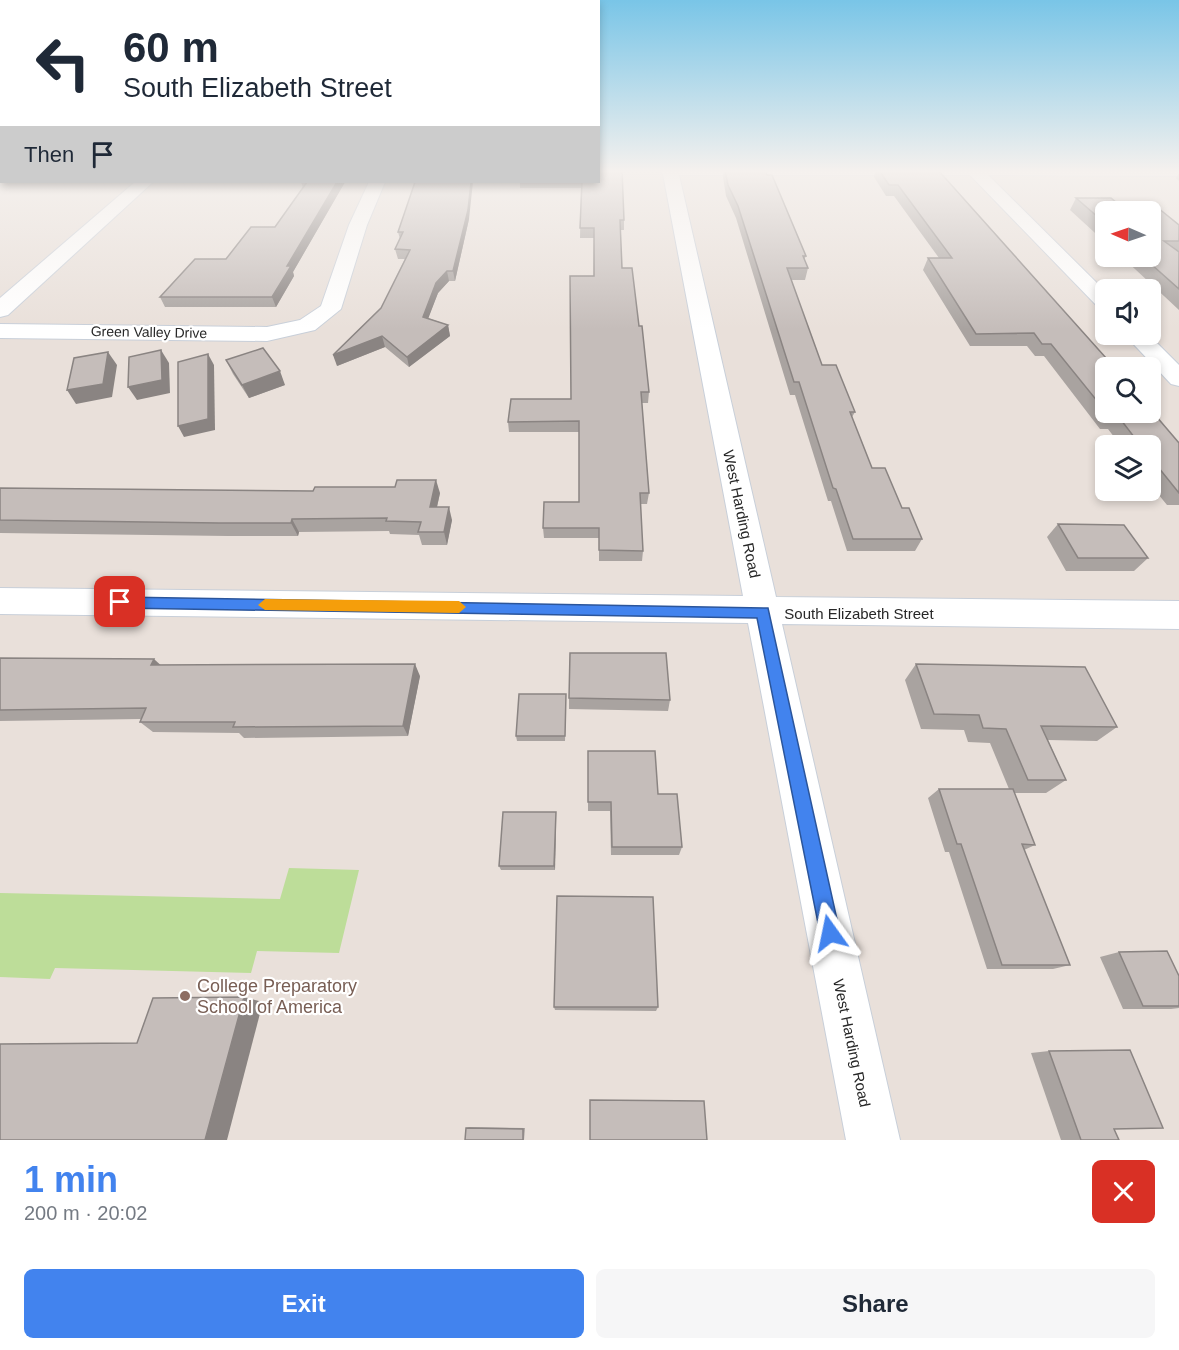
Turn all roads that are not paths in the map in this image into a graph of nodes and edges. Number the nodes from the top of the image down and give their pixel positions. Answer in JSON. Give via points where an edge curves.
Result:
{"nodes":[{"id":1,"x":98,"y":223,"type":"edge"},
{"id":2,"x":359,"y":223,"type":"edge"},
{"id":3,"x":681,"y":223,"type":"edge"},
{"id":4,"x":1026,"y":223,"type":"edge"},
{"id":5,"x":1095,"y":293,"type":"edge"},
{"id":6,"x":0,"y":310,"type":"edge"},
{"id":7,"x":0,"y":331,"type":"edge"},
{"id":8,"x":1146,"y":345,"type":"edge"},
{"id":9,"x":1179,"y":380,"type":"edge"},
{"id":10,"x":0,"y":601,"type":"edge"},
{"id":11,"x":763,"y":612,"type":"junction"},
{"id":12,"x":1179,"y":615,"type":"edge"},
{"id":13,"x":873,"y":1140,"type":"edge"}],
"edges":[{"from":1,"to":6,"type":"street"},
{"from":2,"to":7,"type":"street","name":"Green Valley Drive","via":[[330,309],[308,325],[267,334]]},
{"from":3,"to":11,"type":"street","name":"West Harding Road"},
{"from":4,"to":5,"type":"street"},
{"from":8,"to":9,"type":"street"},
{"from":10,"to":11,"type":"street","name":"South Elizabeth Street"},
{"from":11,"to":12,"type":"street","name":"South Elizabeth Street"},
{"from":11,"to":13,"type":"street","name":"West Harding Road"}]}
